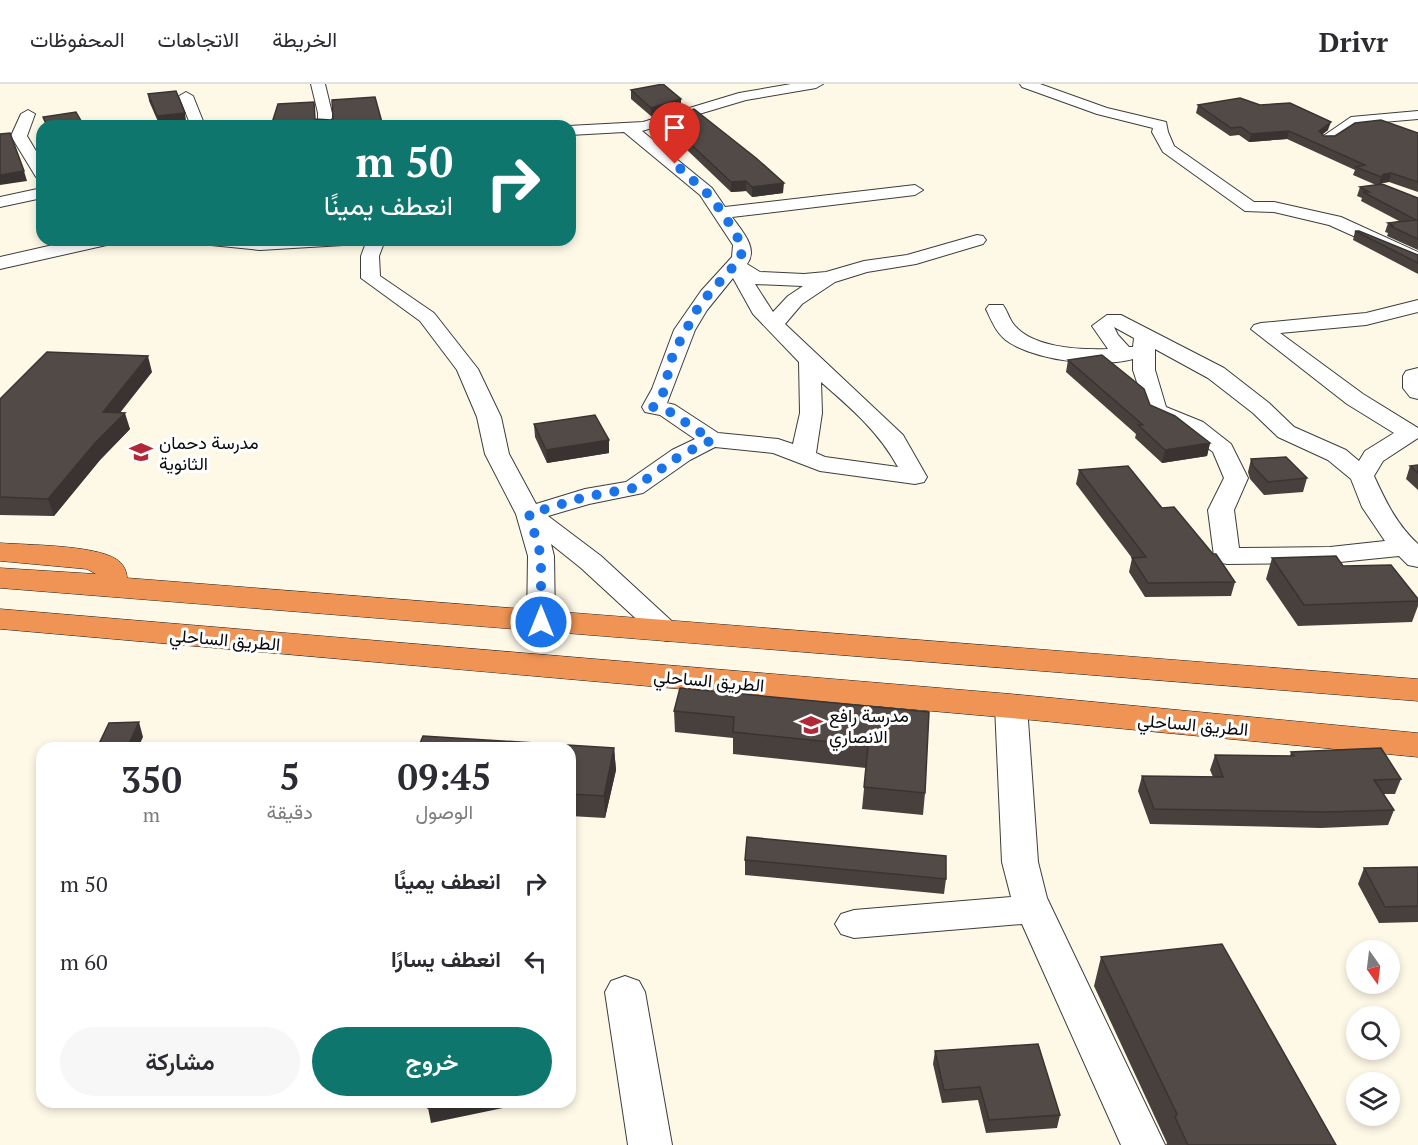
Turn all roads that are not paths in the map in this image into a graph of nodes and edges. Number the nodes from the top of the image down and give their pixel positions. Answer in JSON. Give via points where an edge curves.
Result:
{"nodes":[{"id":1,"x":318,"y":84,"type":"edge"},
{"id":2,"x":816,"y":84,"type":"edge"},
{"id":3,"x":1028,"y":84,"type":"edge"},
{"id":4,"x":186,"y":96,"type":"dead end"},
{"id":5,"x":28,"y":114,"type":"dead end"},
{"id":6,"x":1418,"y":116,"type":"edge"},
{"id":7,"x":196,"y":120,"type":"edge"},
{"id":8,"x":325,"y":120,"type":"edge"},
{"id":9,"x":628,"y":127,"type":"junction"},
{"id":10,"x":576,"y":130,"type":"edge"},
{"id":11,"x":1327,"y":139,"type":"edge"},
{"id":12,"x":36,"y":164,"type":"edge"},
{"id":13,"x":36,"y":186,"type":"edge"},
{"id":14,"x":0,"y":190,"type":"edge"},
{"id":15,"x":915,"y":190,"type":"dead end"},
{"id":16,"x":36,"y":194,"type":"edge"},
{"id":17,"x":0,"y":202,"type":"edge"},
{"id":18,"x":723,"y":213,"type":"junction"},
{"id":19,"x":977,"y":240,"type":"dead end"},
{"id":20,"x":70,"y":246,"type":"edge"},
{"id":21,"x":374,"y":246,"type":"edge"},
{"id":22,"x":1418,"y":259,"type":"edge"},
{"id":23,"x":0,"y":263,"type":"edge"},
{"id":24,"x":735,"y":264,"type":"junction"},
{"id":25,"x":828,"y":278,"type":"junction"},
{"id":26,"x":1418,"y":306,"type":"edge"},
{"id":27,"x":996,"y":309,"type":"dead end"},
{"id":28,"x":774,"y":324,"type":"junction"},
{"id":29,"x":1138,"y":348,"type":"junction"},
{"id":30,"x":810,"y":361,"type":"junction"},
{"id":31,"x":1418,"y":375,"type":"edge"},
{"id":32,"x":1418,"y":392,"type":"edge"},
{"id":33,"x":1414,"y":436,"type":"edge"},
{"id":34,"x":712,"y":440,"type":"junction"},
{"id":35,"x":803,"y":457,"type":"junction"},
{"id":36,"x":1362,"y":476,"type":"junction"},
{"id":37,"x":529,"y":514,"type":"junction"},
{"id":38,"x":0,"y":552,"type":"edge"},
{"id":39,"x":1412,"y":553,"type":"edge"},
{"id":40,"x":0,"y":578,"type":"edge"},
{"id":41,"x":110,"y":585,"type":"junction"},
{"id":42,"x":0,"y":619,"type":"edge"},
{"id":43,"x":541,"y":622,"type":"junction"},
{"id":44,"x":81,"y":627,"type":"junction"},
{"id":45,"x":0,"y":631,"type":"edge"},
{"id":46,"x":667,"y":632,"type":"junction"},
{"id":47,"x":1418,"y":690,"type":"edge"},
{"id":48,"x":1011,"y":706,"type":"junction"},
{"id":49,"x":1418,"y":745,"type":"edge"},
{"id":50,"x":1034,"y":909,"type":"junction"},
{"id":51,"x":854,"y":924,"type":"dead end"},
{"id":52,"x":625,"y":992,"type":"dead end"},
{"id":53,"x":650,"y":1145,"type":"edge"},
{"id":54,"x":1143,"y":1145,"type":"edge"}],
"edges":[{"from":1,"to":8,"type":"street"},
{"from":2,"to":9,"type":"street","via":[[744,96],[644,126]]},
{"from":3,"to":22,"type":"street","via":[[1102,111],[1161,125],[1168,149],[1251,207],[1274,207],[1335,221]]},
{"from":4,"to":7,"type":"street"},
{"from":5,"to":12,"type":"street","via":[[19,136]]},
{"from":6,"to":11,"type":"street","via":[[1356,120]]},
{"from":9,"to":10,"type":"street"},
{"from":9,"to":18,"type":"street","via":[[706,192]]},
{"from":13,"to":14,"type":"street"},
{"from":15,"to":18,"type":"street"},
{"from":16,"to":17,"type":"street"},
{"from":18,"to":24,"type":"street","via":[[742,245],[741,258]]},
{"from":19,"to":25,"type":"street"},
{"from":20,"to":23,"type":"street"},
{"from":21,"to":37,"type":"street","via":[[371,278],[428,317],[467,369],[489,417],[497,454]]},
{"from":24,"to":25,"type":"street","via":[[755,278]]},
{"from":24,"to":28,"type":"street","via":[[760,310]]},
{"from":24,"to":34,"type":"street","via":[[700,304],[673,354],[663,393],[653,407],[667,410]]},
{"from":25,"to":28,"type":"street","via":[[795,300]]},
{"from":26,"to":33,"type":"street","via":[[1366,319],[1261,329],[1355,399]]},
{"from":27,"to":29,"type":"street","via":[[999,321],[1015,338],[1063,354],[1110,357]]},
{"from":28,"to":30,"type":"street"},
{"from":29,"to":36,"type":"street","via":[[1216,373],[1286,432],[1337,455]]},
{"from":29,"to":39,"type":"street","via":[[1156,411],[1195,427],[1223,449],[1236,478],[1221,510],[1227,556]]},
{"from":30,"to":35,"type":"street","via":[[811,413]]},
{"from":30,"to":35,"type":"street","via":[[863,406],[895,440],[915,477],[820,464]]},
{"from":31,"to":32,"type":"street","via":[[1414,376],[1413,388]]},
{"from":33,"to":36,"type":"street","via":[[1374,456]]},
{"from":34,"to":35,"type":"street","via":[[778,446]]},
{"from":34,"to":37,"type":"street","via":[[681,455],[634,488],[585,497]]},
{"from":36,"to":39,"type":"street","via":[[1375,507],[1396,538]]},
{"from":37,"to":43,"type":"street","via":[[541,556]]},
{"from":37,"to":46,"type":"street","via":[[591,562]]},
{"from":38,"to":41,"type":"highway","via":[[102,563],[111,569]]},
{"from":40,"to":41,"type":"highway"},
{"from":41,"to":43,"type":"highway"},
{"from":42,"to":44,"type":"highway","name":"الطريق الساحلي"},
{"from":43,"to":46,"type":"highway"},
{"from":44,"to":45,"type":"highway"},
{"from":44,"to":48,"type":"highway","name":"الطريق الساحلي"},
{"from":46,"to":47,"type":"highway"},
{"from":48,"to":49,"type":"highway","name":"الطريق الساحلي"},
{"from":48,"to":50,"type":"street","via":[[1020,862]]},
{"from":50,"to":51,"type":"street"},
{"from":50,"to":54,"type":"street"},
{"from":52,"to":53,"type":"street"}]}
